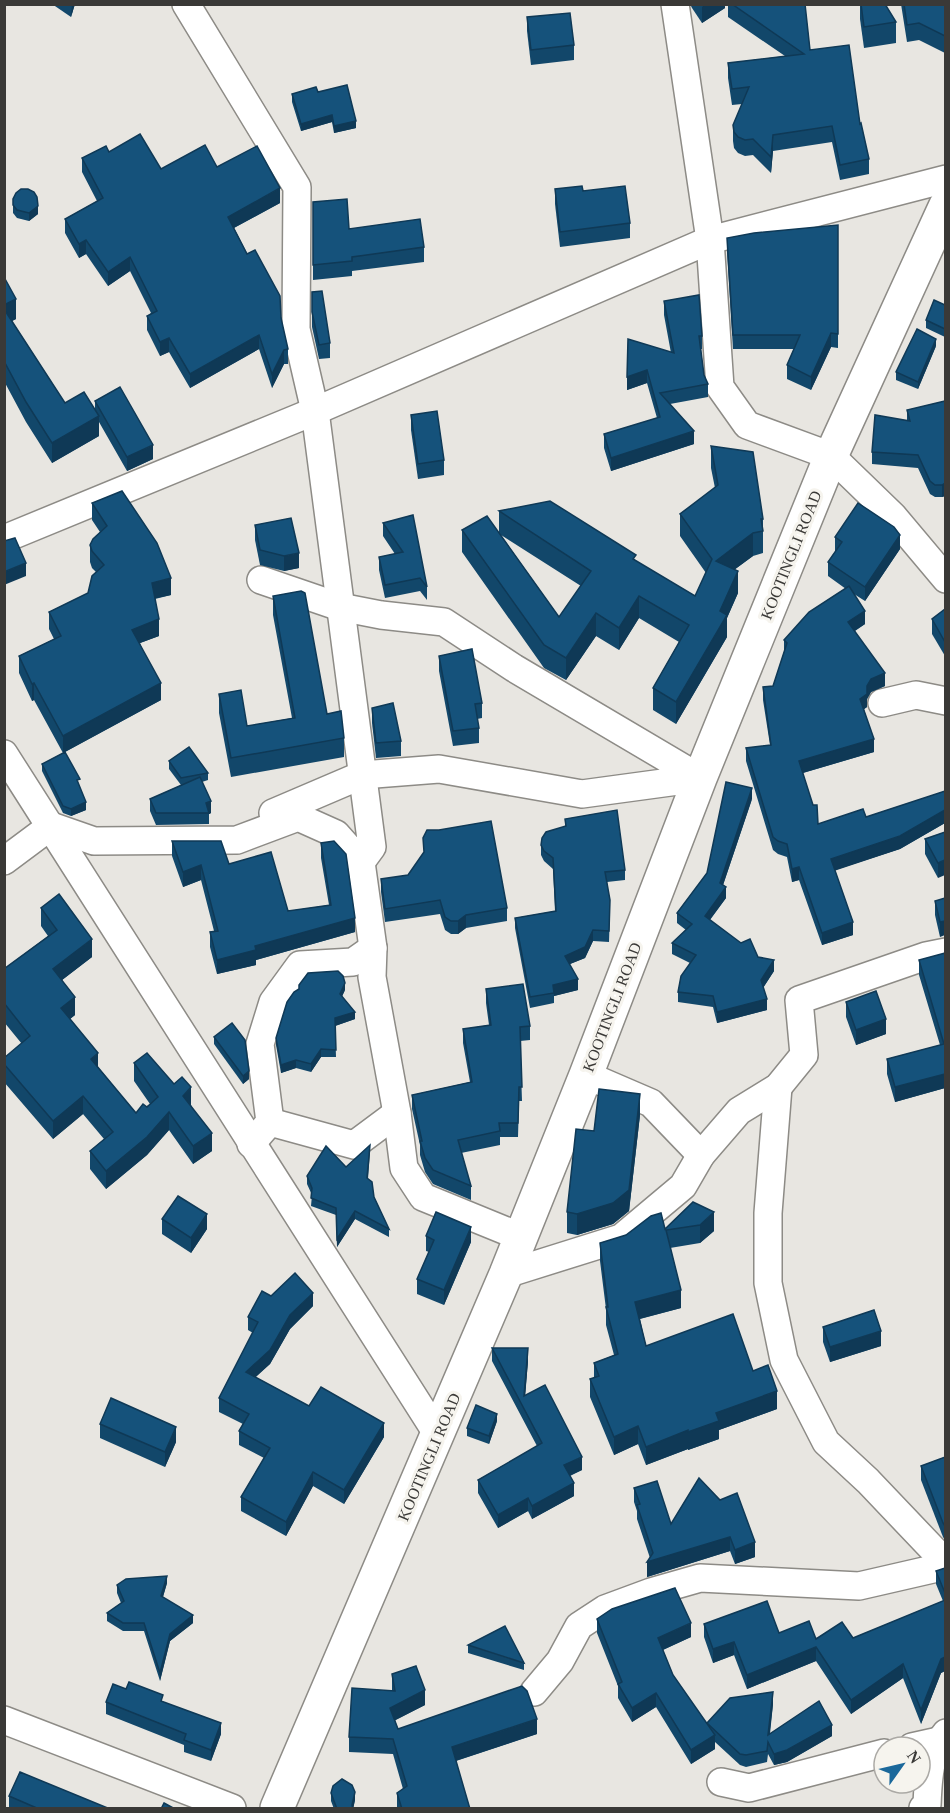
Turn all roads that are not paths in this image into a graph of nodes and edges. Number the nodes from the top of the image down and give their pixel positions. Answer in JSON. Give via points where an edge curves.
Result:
{"nodes":[{"id":1,"x":186,"y":4,"type":"edge"},
{"id":2,"x":675,"y":4,"type":"edge"},
{"id":3,"x":945,"y":179,"type":"edge"},
{"id":4,"x":945,"y":205,"type":"edge"},
{"id":5,"x":710,"y":240,"type":"junction"},
{"id":6,"x":315,"y":411,"type":"junction"},
{"id":7,"x":831,"y":456,"type":"junction"},
{"id":8,"x":4,"y":540,"type":"edge"},
{"id":9,"x":945,"y":579,"type":"edge"},
{"id":10,"x":261,"y":580,"type":"dead end"},
{"id":11,"x":340,"y":606,"type":"junction"},
{"id":12,"x":945,"y":701,"type":"edge"},
{"id":13,"x":882,"y":703,"type":"dead end"},
{"id":14,"x":4,"y":754,"type":"edge"},
{"id":15,"x":362,"y":775,"type":"junction"},
{"id":16,"x":700,"y":778,"type":"junction"},
{"id":17,"x":51,"y":826,"type":"junction"},
{"id":18,"x":211,"y":840,"type":"junction"},
{"id":19,"x":4,"y":861,"type":"edge"},
{"id":20,"x":361,"y":862,"type":"junction"},
{"id":21,"x":373,"y":948,"type":"junction"},
{"id":22,"x":945,"y":952,"type":"edge"},
{"id":23,"x":586,"y":1075,"type":"junction"},
{"id":24,"x":778,"y":1087,"type":"junction"},
{"id":25,"x":397,"y":1113,"type":"junction"},
{"id":26,"x":270,"y":1122,"type":"junction"},
{"id":27,"x":251,"y":1144,"type":"junction"},
{"id":28,"x":701,"y":1155,"type":"junction"},
{"id":29,"x":521,"y":1237,"type":"junction"},
{"id":30,"x":506,"y":1274,"type":"junction"},
{"id":31,"x":438,"y":1435,"type":"junction"},
{"id":32,"x":945,"y":1565,"type":"edge"},
{"id":33,"x":534,"y":1692,"type":"dead end"},
{"id":34,"x":4,"y":1720,"type":"edge"},
{"id":35,"x":942,"y":1737,"type":"edge"},
{"id":36,"x":872,"y":1757,"type":"edge"},
{"id":37,"x":721,"y":1782,"type":"dead end"},
{"id":38,"x":746,"y":1798,"type":"edge"},
{"id":39,"x":926,"y":1807,"type":"edge"},
{"id":40,"x":232,"y":1809,"type":"edge"},
{"id":41,"x":277,"y":1809,"type":"edge"}],
"edges":[{"from":1,"to":6,"type":"street","via":[[297,187],[296,329]]},
{"from":2,"to":5,"type":"street"},
{"from":3,"to":5,"type":"street"},
{"from":4,"to":7,"type":"street","name":"KOOTINGLI ROAD"},
{"from":5,"to":6,"type":"street"},
{"from":5,"to":7,"type":"street","via":[[720,387],[747,425]]},
{"from":6,"to":8,"type":"street"},
{"from":6,"to":11,"type":"street"},
{"from":7,"to":9,"type":"street","via":[[892,516]]},
{"from":7,"to":16,"type":"street","name":"KOOTINGLI ROAD"},
{"from":10,"to":11,"type":"street"},
{"from":11,"to":15,"type":"street"},
{"from":11,"to":16,"type":"street","via":[[444,622],[523,674]]},
{"from":12,"to":13,"type":"street","via":[[916,695]]},
{"from":14,"to":17,"type":"street"},
{"from":15,"to":16,"type":"street","via":[[439,770],[582,794]]},
{"from":15,"to":18,"type":"street"},
{"from":15,"to":20,"type":"street","via":[[372,847]]},
{"from":16,"to":23,"type":"street","name":"KOOTINGLI ROAD"},
{"from":17,"to":18,"type":"street","via":[[94,841]]},
{"from":17,"to":19,"type":"street"},
{"from":17,"to":27,"type":"street"},
{"from":18,"to":20,"type":"street","via":[[237,840],[298,817],[336,834]]},
{"from":20,"to":21,"type":"street"},
{"from":21,"to":25,"type":"street","via":[[372,977]]},
{"from":21,"to":26,"type":"street","via":[[352,962],[300,964],[273,1002],[260,1044]]},
{"from":22,"to":24,"type":"street","via":[[799,1000],[804,1055]]},
{"from":23,"to":28,"type":"street","via":[[651,1103]]},
{"from":23,"to":29,"type":"street","name":"KOOTINGLI ROAD"},
{"from":24,"to":28,"type":"street","via":[[739,1111]]},
{"from":24,"to":32,"type":"street","via":[[768,1213],[768,1283],[784,1360],[826,1442],[868,1481]]},
{"from":25,"to":26,"type":"street","via":[[354,1145]]},
{"from":25,"to":29,"type":"street","via":[[404,1168],[423,1197]]},
{"from":26,"to":27,"type":"street"},
{"from":27,"to":31,"type":"street"},
{"from":28,"to":30,"type":"street","via":[[683,1186],[621,1238]]},
{"from":29,"to":30,"type":"street","name":"KOOTINGLI ROAD"},
{"from":30,"to":31,"type":"street","name":"KOOTINGLI ROAD"},
{"from":31,"to":41,"type":"street","name":"KOOTINGLI ROAD"},
{"from":32,"to":33,"type":"street","via":[[858,1586],[700,1578],[651,1592],[605,1609],[579,1626],[560,1661]]},
{"from":34,"to":40,"type":"street"},
{"from":35,"to":39,"type":"street","via":[[929,1773]]},
{"from":36,"to":38,"type":"street"},
{"from":37,"to":38,"type":"street"}]}
